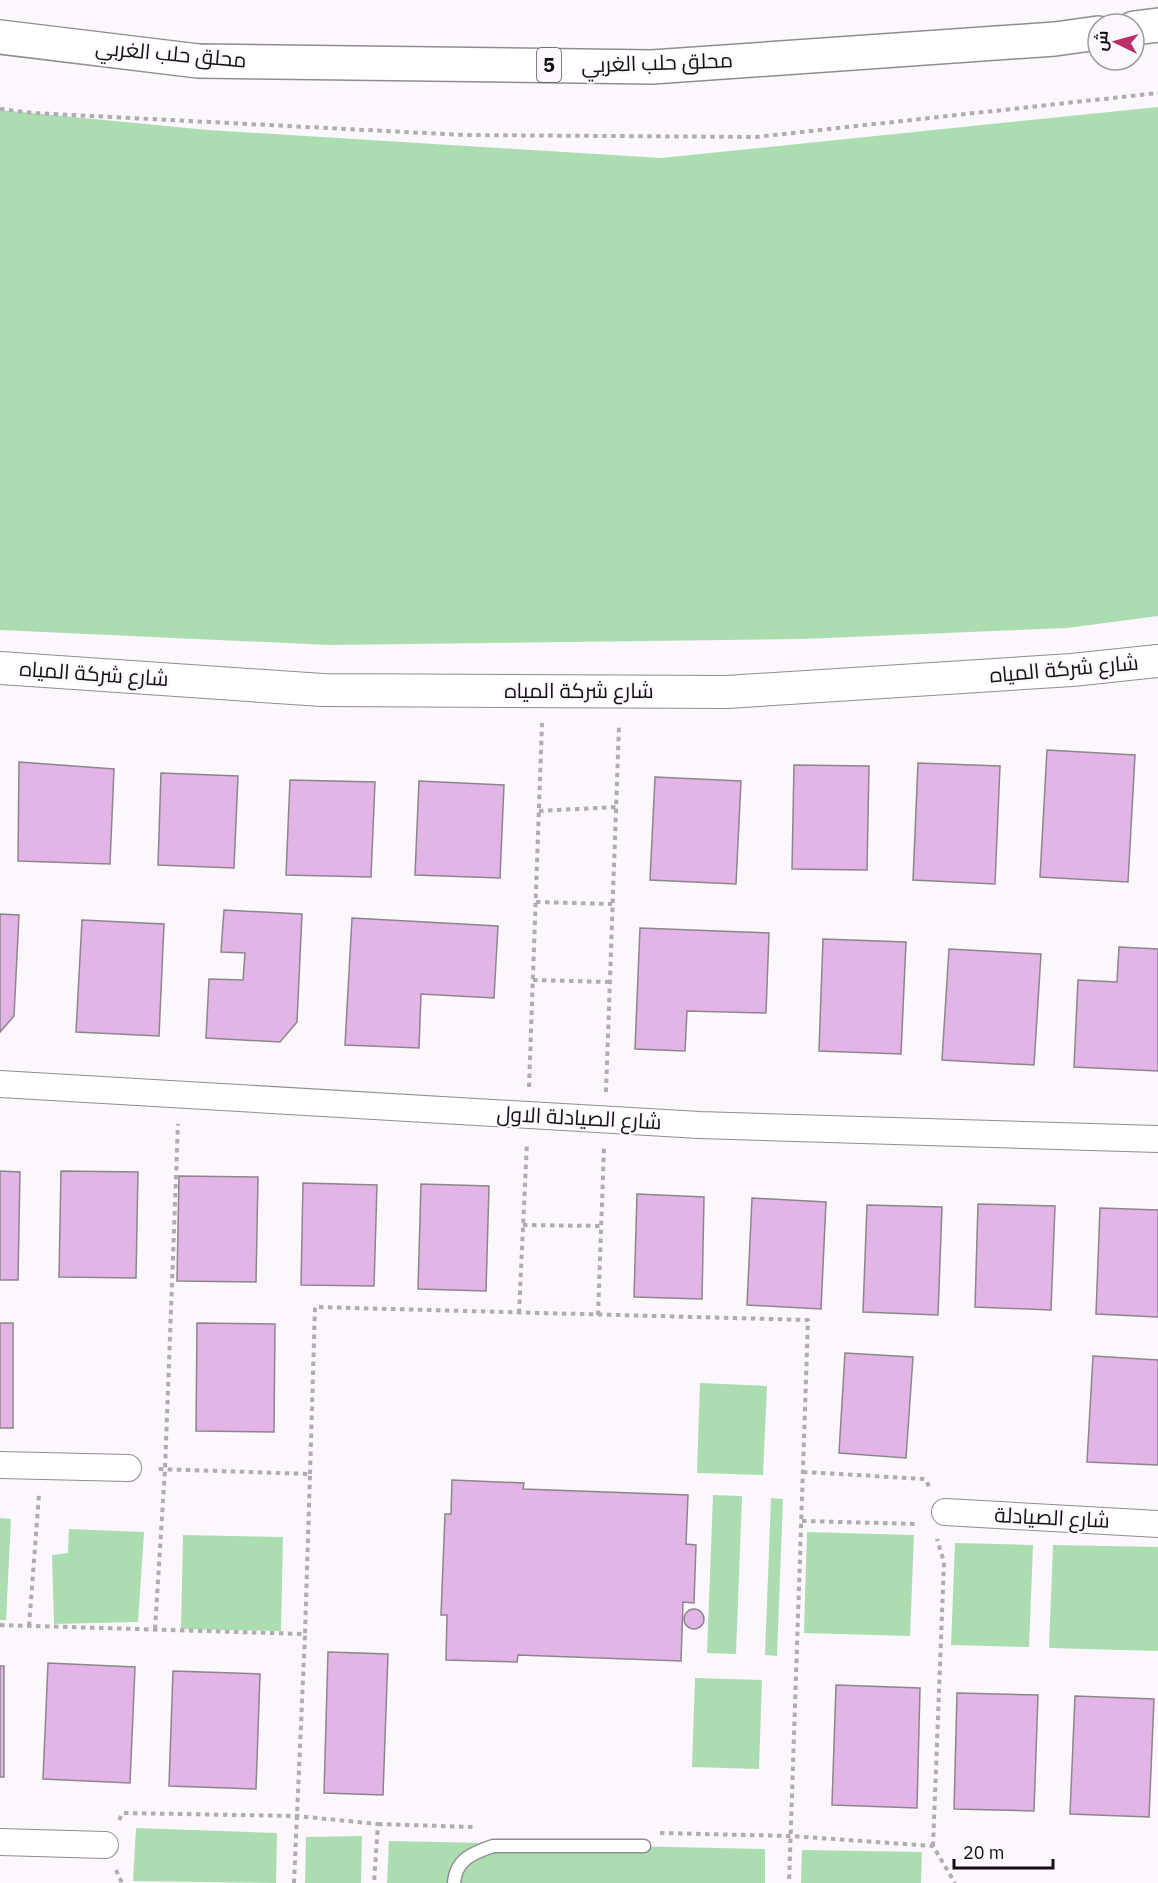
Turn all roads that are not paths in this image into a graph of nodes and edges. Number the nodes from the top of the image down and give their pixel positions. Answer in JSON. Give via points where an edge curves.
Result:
{"nodes":[{"id":1,"x":1086,"y":35,"type":"edge"},
{"id":2,"x":0,"y":37,"type":"edge"},
{"id":3,"x":1158,"y":661,"type":"edge"},
{"id":4,"x":0,"y":668,"type":"edge"},
{"id":5,"x":0,"y":1084,"type":"edge"},
{"id":6,"x":1158,"y":1139,"type":"edge"},
{"id":7,"x":0,"y":1465,"type":"edge"},
{"id":8,"x":128,"y":1468,"type":"road end"},
{"id":9,"x":939,"y":1518,"type":"road end"},
{"id":10,"x":1158,"y":1524,"type":"edge"},
{"id":11,"x":0,"y":1842,"type":"edge"},
{"id":12,"x":105,"y":1845,"type":"road end"},
{"id":13,"x":644,"y":1846,"type":"dead end"},
{"id":14,"x":454,"y":1883,"type":"edge"}],
"edges":[{"from":1,"to":2,"type":"highway","name":"محلق حلب الغربي","number":"5","via":[[652,67],[198,61]]},
{"from":3,"to":4,"type":"street","name":"شارع شركة المياه","via":[[727,692],[322,690]]},
{"from":5,"to":6,"type":"street","name":"شارع الصيادلة الاول","via":[[699,1125]]},
{"from":7,"to":8,"type":"street"},
{"from":9,"to":10,"type":"street","name":"شارع الصيادلة"},
{"from":11,"to":12,"type":"street"},
{"from":13,"to":14,"type":"lane","via":[[493,1846],[471,1854],[455,1870]]}]}
